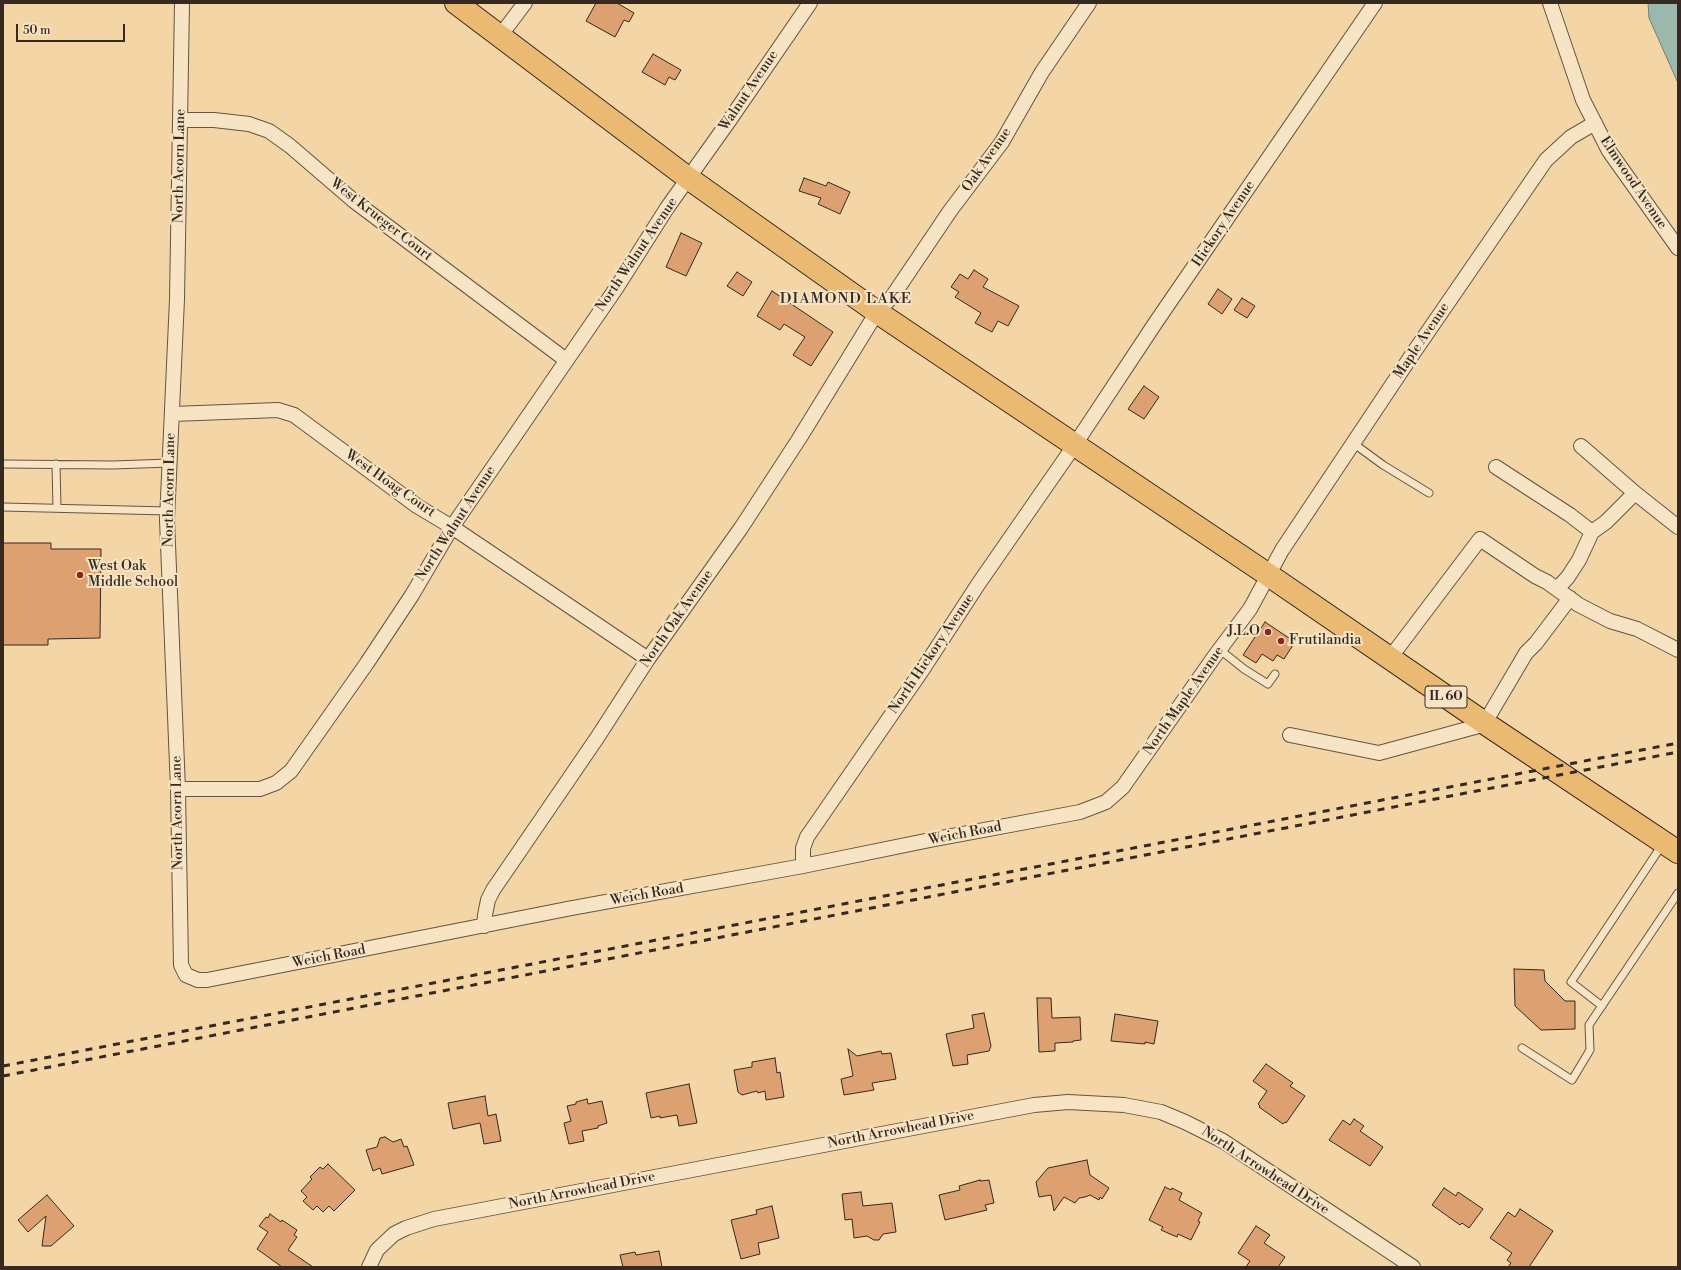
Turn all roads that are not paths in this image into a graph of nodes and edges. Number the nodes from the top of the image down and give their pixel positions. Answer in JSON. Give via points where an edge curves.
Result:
{"nodes":[{"id":1,"x":182,"y":3,"type":"edge"},
{"id":2,"x":456,"y":3,"type":"edge"},
{"id":3,"x":525,"y":3,"type":"edge"},
{"id":4,"x":810,"y":3,"type":"edge"},
{"id":5,"x":1089,"y":3,"type":"edge"},
{"id":6,"x":1375,"y":3,"type":"edge"},
{"id":7,"x":1550,"y":3,"type":"edge"},
{"id":8,"x":500,"y":36,"type":"junction"},
{"id":9,"x":181,"y":120,"type":"junction"},
{"id":10,"x":1595,"y":123,"type":"junction"},
{"id":11,"x":688,"y":178,"type":"junction"},
{"id":12,"x":1678,"y":248,"type":"edge"},
{"id":13,"x":877,"y":312,"type":"junction"},
{"id":14,"x":566,"y":360,"type":"junction"},
{"id":15,"x":172,"y":414,"type":"junction"},
{"id":16,"x":1353,"y":443,"type":"junction"},
{"id":17,"x":1074,"y":446,"type":"junction"},
{"id":18,"x":1580,"y":446,"type":"dead end"},
{"id":19,"x":3,"y":464,"type":"edge"},
{"id":20,"x":56,"y":464,"type":"junction"},
{"id":21,"x":170,"y":464,"type":"junction"},
{"id":22,"x":1496,"y":467,"type":"dead end"},
{"id":23,"x":1429,"y":493,"type":"dead end"},
{"id":24,"x":1635,"y":493,"type":"junction"},
{"id":25,"x":3,"y":507,"type":"edge"},
{"id":26,"x":57,"y":508,"type":"junction"},
{"id":27,"x":168,"y":511,"type":"junction"},
{"id":28,"x":452,"y":527,"type":"junction"},
{"id":29,"x":1678,"y":527,"type":"edge"},
{"id":30,"x":1592,"y":532,"type":"junction"},
{"id":31,"x":1267,"y":574,"type":"junction"},
{"id":32,"x":1557,"y":589,"type":"junction"},
{"id":33,"x":1570,"y":598,"type":"junction"},
{"id":34,"x":1219,"y":649,"type":"junction"},
{"id":35,"x":1678,"y":650,"type":"edge"},
{"id":36,"x":1390,"y":658,"type":"junction"},
{"id":37,"x":648,"y":659,"type":"junction"},
{"id":38,"x":1275,"y":674,"type":"dead end"},
{"id":39,"x":1486,"y":724,"type":"junction"},
{"id":40,"x":1290,"y":735,"type":"dead end"},
{"id":41,"x":178,"y":789,"type":"junction"},
{"id":42,"x":1106,"y":802,"type":"joint"},
{"id":43,"x":1671,"y":847,"type":"edge"},
{"id":44,"x":803,"y":866,"type":"junction"},
{"id":45,"x":1678,"y":893,"type":"edge"},
{"id":46,"x":484,"y":926,"type":"junction"},
{"id":47,"x":186,"y":975,"type":"joint"},
{"id":48,"x":1602,"y":1006,"type":"junction"},
{"id":49,"x":1522,"y":1048,"type":"dead end"},
{"id":50,"x":369,"y":1267,"type":"edge"},
{"id":51,"x":1413,"y":1267,"type":"edge"}],
"edges":[{"from":1,"to":9,"type":"street","name":"North Acorn Lane"},
{"from":2,"to":8,"type":"main road","number":"IL 60"},
{"from":3,"to":8,"type":"street"},
{"from":4,"to":11,"type":"street","name":"Walnut Avenue"},
{"from":5,"to":13,"type":"street","name":"Oak Avenue","via":[[1042,72],[1002,142],[950,211],[892,297]]},
{"from":6,"to":17,"type":"street","name":"Hickory Avenue"},
{"from":7,"to":10,"type":"street","name":"Elmwood Avenue","via":[[1583,100]]},
{"from":8,"to":11,"type":"main road","number":"IL 60"},
{"from":9,"to":14,"type":"street","name":"West Krueger Court","via":[[249,124],[269,132],[290,146],[354,201]]},
{"from":9,"to":15,"type":"street","name":"North Acorn Lane"},
{"from":10,"to":12,"type":"street","name":"Elmwood Avenue","via":[[1609,151]]},
{"from":10,"to":16,"type":"street","name":"Maple Avenue","via":[[1571,137],[1546,160]]},
{"from":11,"to":13,"type":"main road","number":"IL 60"},
{"from":11,"to":14,"type":"street","name":"North Walnut Avenue"},
{"from":13,"to":17,"type":"main road","number":"IL 60"},
{"from":13,"to":37,"type":"street","name":"North Oak Avenue","via":[[742,528]]},
{"from":14,"to":28,"type":"street","name":"North Walnut Avenue"},
{"from":15,"to":21,"type":"street","name":"North Acorn Lane"},
{"from":15,"to":28,"type":"street","name":"West Hoag Court","via":[[278,410],[294,415],[417,506]]},
{"from":16,"to":23,"type":"lane"},
{"from":16,"to":31,"type":"street","name":"Maple Avenue"},
{"from":17,"to":31,"type":"main road","number":"IL 60"},
{"from":17,"to":44,"type":"street","name":"North Hickory Avenue","via":[[807,837],[803,848]]},
{"from":18,"to":24,"type":"street"},
{"from":19,"to":20,"type":"lane"},
{"from":20,"to":21,"type":"lane"},
{"from":20,"to":26,"type":"lane"},
{"from":21,"to":27,"type":"street","name":"North Acorn Lane"},
{"from":22,"to":30,"type":"street"},
{"from":24,"to":29,"type":"street"},
{"from":24,"to":30,"type":"street"},
{"from":25,"to":26,"type":"lane"},
{"from":26,"to":27,"type":"lane"},
{"from":27,"to":41,"type":"street","name":"North Acorn Lane"},
{"from":28,"to":37,"type":"street","name":"West Hoag Court"},
{"from":28,"to":41,"type":"street","name":"North Walnut Avenue","via":[[412,595],[291,771],[276,783],[260,789]]},
{"from":30,"to":32,"type":"street","via":[[1579,560]]},
{"from":31,"to":34,"type":"street","name":"North Maple Avenue","via":[[1250,609]]},
{"from":31,"to":36,"type":"main road","number":"IL 60"},
{"from":32,"to":33,"type":"street"},
{"from":32,"to":36,"type":"street","via":[[1480,539]]},
{"from":33,"to":35,"type":"street","via":[[1610,621],[1637,629]]},
{"from":33,"to":39,"type":"street","via":[[1526,653]]},
{"from":34,"to":38,"type":"lane","via":[[1268,684]]},
{"from":34,"to":42,"type":"street","name":"North Maple Avenue","via":[[1123,787]]},
{"from":36,"to":39,"type":"main road","number":"IL 60"},
{"from":37,"to":46,"type":"street","name":"North Oak Avenue","via":[[493,890],[488,900]]},
{"from":39,"to":40,"type":"street","via":[[1379,753]]},
{"from":39,"to":43,"type":"main road","number":"IL 60"},
{"from":41,"to":47,"type":"street","name":"North Acorn Lane","via":[[181,965]]},
{"from":42,"to":44,"type":"street","name":"Weich Road","via":[[1080,812]]},
{"from":43,"to":48,"type":"lane","via":[[1571,982]]},
{"from":44,"to":46,"type":"street","name":"Weich Road"},
{"from":45,"to":48,"type":"lane"},
{"from":46,"to":47,"type":"street","name":"Weich Road","via":[[207,980],[198,980]]},
{"from":48,"to":49,"type":"lane","via":[[1589,1025],[1590,1050],[1572,1080]]},
{"from":50,"to":51,"type":"street","name":"North Arrowhead Drive","via":[[377,1250],[394,1234],[434,1218],[1026,1106],[1068,1102],[1124,1105],[1161,1112],[1185,1122],[1249,1157]]}]}
